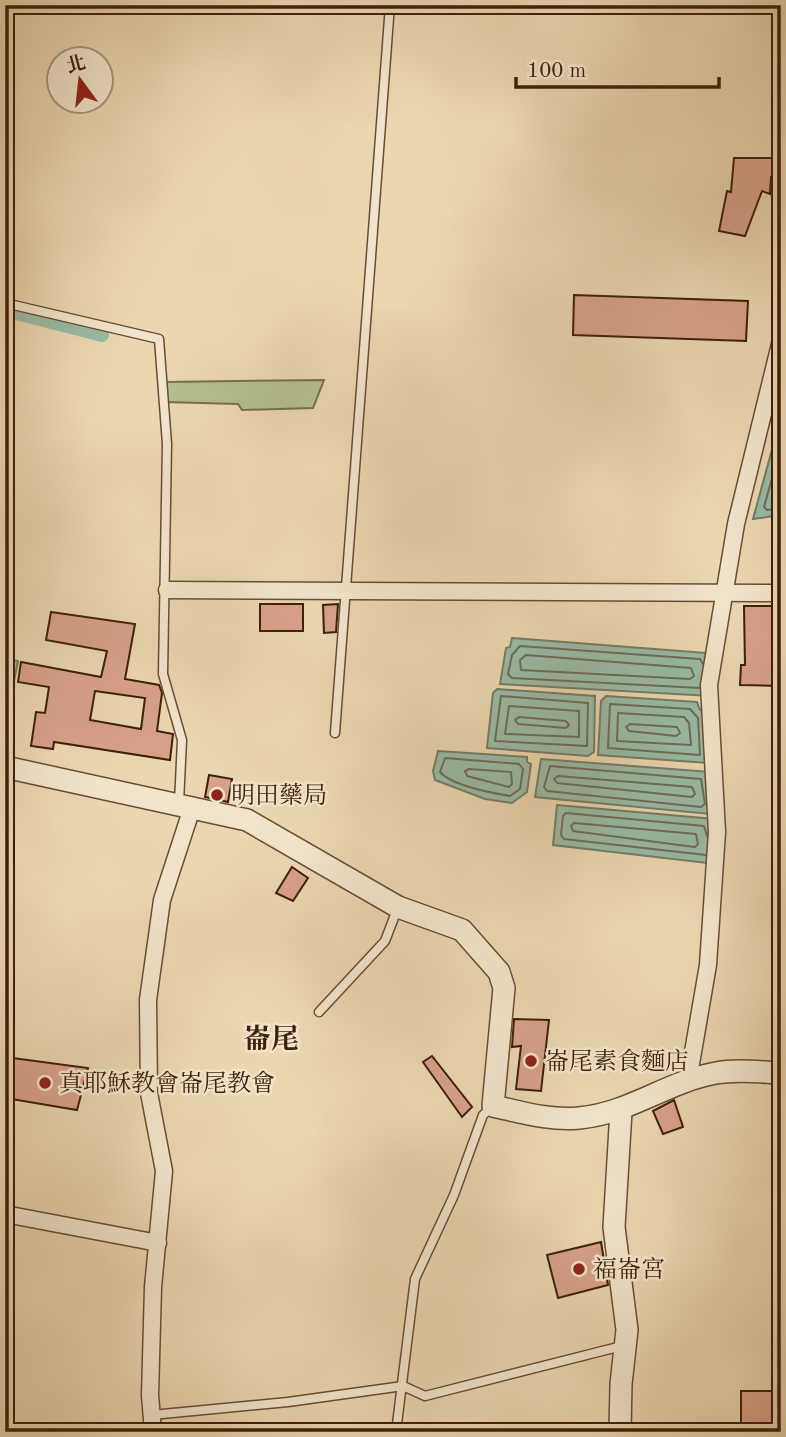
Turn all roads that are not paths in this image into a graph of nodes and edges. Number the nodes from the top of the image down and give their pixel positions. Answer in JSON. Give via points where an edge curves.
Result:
{"nodes":[{"id":1,"x":390,"y":5,"type":"edge"},
{"id":2,"x":5,"y":303,"type":"edge"},
{"id":3,"x":781,"y":340,"type":"edge"},
{"id":4,"x":167,"y":590,"type":"junction"},
{"id":5,"x":346,"y":590,"type":"junction"},
{"id":6,"x":723,"y":593,"type":"junction"},
{"id":7,"x":781,"y":593,"type":"edge"},
{"id":8,"x":335,"y":733,"type":"dead end"},
{"id":9,"x":5,"y":767,"type":"edge"},
{"id":10,"x":185,"y":807,"type":"junction"},
{"id":11,"x":398,"y":907,"type":"junction"},
{"id":12,"x":319,"y":1012,"type":"dead end"},
{"id":13,"x":781,"y":1073,"type":"edge"},
{"id":14,"x":688,"y":1081,"type":"junction"},
{"id":15,"x":494,"y":1106,"type":"junction"},
{"id":16,"x":621,"y":1111,"type":"junction"},
{"id":17,"x":5,"y":1214,"type":"edge"},
{"id":18,"x":158,"y":1243,"type":"junction"},
{"id":19,"x":625,"y":1346,"type":"junction"},
{"id":20,"x":403,"y":1386,"type":"junction"},
{"id":21,"x":152,"y":1415,"type":"junction"},
{"id":22,"x":153,"y":1432,"type":"edge"},
{"id":23,"x":396,"y":1432,"type":"edge"},
{"id":24,"x":620,"y":1432,"type":"edge"}],
"edges":[{"from":1,"to":5,"type":"lane"},
{"from":2,"to":4,"type":"lane","via":[[159,338],[167,444]]},
{"from":3,"to":6,"type":"street"},
{"from":4,"to":5,"type":"street"},
{"from":4,"to":10,"type":"lane","via":[[163,674],[182,740]]},
{"from":5,"to":6,"type":"street"},
{"from":5,"to":8,"type":"lane"},
{"from":6,"to":7,"type":"street"},
{"from":6,"to":14,"type":"street","via":[[709,685],[717,832],[708,965]]},
{"from":9,"to":10,"type":"street"},
{"from":10,"to":11,"type":"street","via":[[247,820]]},
{"from":10,"to":18,"type":"street","via":[[162,900],[148,1000],[149,1093],[164,1171]]},
{"from":11,"to":12,"type":"lane","via":[[385,941]]},
{"from":11,"to":15,"type":"street","via":[[462,930],[499,972],[505,988]]},
{"from":13,"to":14,"type":"street","via":[[718,1073]]},
{"from":14,"to":16,"type":"street"},
{"from":15,"to":16,"type":"street","via":[[577,1119]]},
{"from":15,"to":20,"type":"lane","via":[[484,1115],[415,1279]]},
{"from":16,"to":19,"type":"street","via":[[614,1227]]},
{"from":17,"to":18,"type":"street"},
{"from":18,"to":21,"type":"street"},
{"from":19,"to":20,"type":"lane","via":[[425,1396]]},
{"from":19,"to":24,"type":"street"},
{"from":20,"to":21,"type":"lane"},
{"from":20,"to":23,"type":"lane"},
{"from":21,"to":22,"type":"street"}]}
